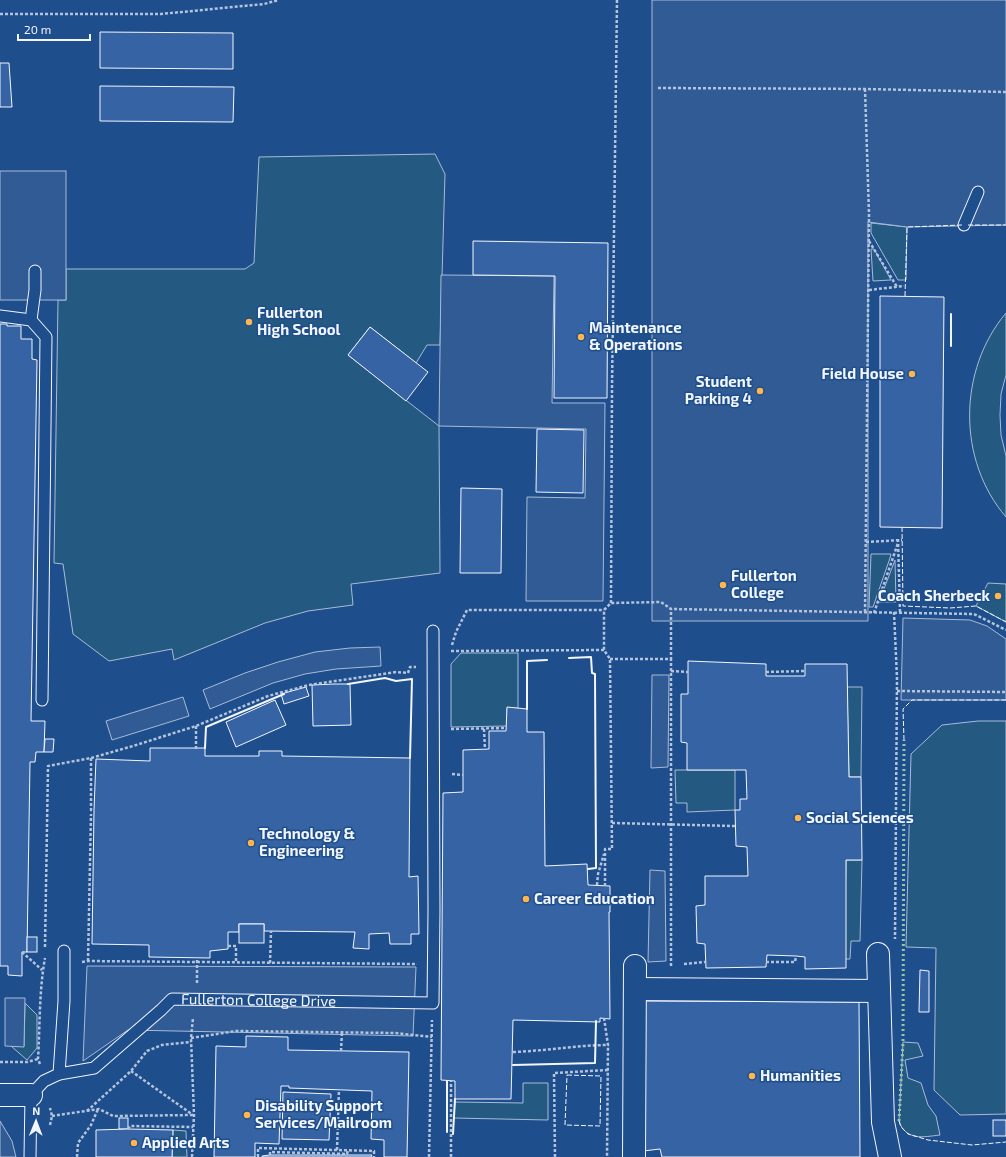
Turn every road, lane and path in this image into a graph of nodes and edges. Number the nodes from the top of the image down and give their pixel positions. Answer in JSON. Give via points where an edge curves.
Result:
{"nodes":[{"id":1,"x":279,"y":0,"type":"edge"},
{"id":2,"x":617,"y":0,"type":"edge"},
{"id":3,"x":0,"y":14,"type":"edge"},
{"id":4,"x":658,"y":88,"type":"dead end"},
{"id":5,"x":864,"y":89,"type":"junction"},
{"id":6,"x":1006,"y":92,"type":"edge"},
{"id":7,"x":978,"y":192,"type":"dead end"},
{"id":8,"x":964,"y":225,"type":"dead end"},
{"id":9,"x":869,"y":240,"type":"junction"},
{"id":10,"x":35,"y":271,"type":"dead end"},
{"id":11,"x":904,"y":286,"type":"dead end"},
{"id":12,"x":897,"y":287,"type":"junction"},
{"id":13,"x":869,"y":290,"type":"junction"},
{"id":14,"x":0,"y":316,"type":"edge"},
{"id":15,"x":31,"y":320,"type":"junction"},
{"id":16,"x":902,"y":540,"type":"dead end"},
{"id":17,"x":898,"y":541,"type":"junction"},
{"id":18,"x":866,"y":542,"type":"junction"},
{"id":19,"x":611,"y":604,"type":"junction"},
{"id":20,"x":671,"y":609,"type":"junction"},
{"id":21,"x":467,"y":610,"type":"dead end"},
{"id":22,"x":604,"y":610,"type":"junction"},
{"id":23,"x":894,"y":612,"type":"junction"},
{"id":24,"x":900,"y":612,"type":"junction"},
{"id":25,"x":865,"y":613,"type":"junction"},
{"id":26,"x":874,"y":613,"type":"junction"},
{"id":27,"x":1006,"y":630,"type":"edge"},
{"id":28,"x":433,"y":631,"type":"dead end"},
{"id":29,"x":604,"y":650,"type":"junction"},
{"id":30,"x":451,"y":651,"type":"dead end"},
{"id":31,"x":610,"y":659,"type":"junction"},
{"id":32,"x":671,"y":659,"type":"junction"},
{"id":33,"x":433,"y":667,"type":"junction"},
{"id":34,"x":671,"y":671,"type":"junction"},
{"id":35,"x":805,"y":671,"type":"dead end"},
{"id":36,"x":688,"y":672,"type":"dead end"},
{"id":37,"x":766,"y":672,"type":"dead end"},
{"id":38,"x":896,"y":691,"type":"junction"},
{"id":39,"x":1006,"y":692,"type":"edge"},
{"id":40,"x":42,"y":700,"type":"dead end"},
{"id":41,"x":196,"y":726,"type":"junction"},
{"id":42,"x":507,"y":728,"type":"dead end"},
{"id":43,"x":448,"y":729,"type":"dead end"},
{"id":44,"x":484,"y":729,"type":"junction"},
{"id":45,"x":196,"y":749,"type":"dead end"},
{"id":46,"x":485,"y":750,"type":"dead end"},
{"id":47,"x":91,"y":758,"type":"junction"},
{"id":48,"x":94,"y":810,"type":"dead end"},
{"id":49,"x":91,"y":814,"type":"dead end"},
{"id":50,"x":612,"y":823,"type":"junction"},
{"id":51,"x":672,"y":824,"type":"junction"},
{"id":52,"x":736,"y":826,"type":"dead end"},
{"id":53,"x":605,"y":849,"type":"junction"},
{"id":54,"x":597,"y":885,"type":"dead end"},
{"id":55,"x":605,"y":886,"type":"dead end"},
{"id":56,"x":271,"y":931,"type":"dead end"},
{"id":57,"x":228,"y":946,"type":"dead end"},
{"id":58,"x":45,"y":948,"type":"dead end"},
{"id":59,"x":887,"y":949,"type":"joint"},
{"id":60,"x":64,"y":951,"type":"dead end"},
{"id":61,"x":22,"y":952,"type":"dead end"},
{"id":62,"x":45,"y":956,"type":"dead end"},
{"id":63,"x":796,"y":956,"type":"dead end"},
{"id":64,"x":197,"y":958,"type":"dead end"},
{"id":65,"x":88,"y":961,"type":"junction"},
{"id":66,"x":197,"y":962,"type":"junction"},
{"id":67,"x":706,"y":962,"type":"dead end"},
{"id":68,"x":766,"y":962,"type":"dead end"},
{"id":69,"x":236,"y":963,"type":"junction"},
{"id":70,"x":270,"y":963,"type":"junction"},
{"id":71,"x":64,"y":965,"type":"junction"},
{"id":72,"x":433,"y":965,"type":"junction"},
{"id":73,"x":635,"y":966,"type":"dead end"},
{"id":74,"x":42,"y":970,"type":"junction"},
{"id":75,"x":635,"y":990,"type":"junction"},
{"id":76,"x":879,"y":991,"type":"junction"},
{"id":77,"x":196,"y":998,"type":"junction"},
{"id":78,"x":433,"y":1003,"type":"junction"},
{"id":79,"x":604,"y":1018,"type":"dead end"},
{"id":80,"x":342,"y":1032,"type":"junction"},
{"id":81,"x":432,"y":1037,"type":"junction"},
{"id":82,"x":191,"y":1038,"type":"junction"},
{"id":83,"x":191,"y":1042,"type":"junction"},
{"id":84,"x":608,"y":1045,"type":"junction"},
{"id":85,"x":634,"y":1045,"type":"junction"},
{"id":86,"x":341,"y":1051,"type":"dead end"},
{"id":87,"x":513,"y":1052,"type":"dead end"},
{"id":88,"x":38,"y":1059,"type":"junction"},
{"id":89,"x":0,"y":1062,"type":"edge"},
{"id":90,"x":608,"y":1070,"type":"junction"},
{"id":91,"x":131,"y":1071,"type":"junction"},
{"id":92,"x":59,"y":1074,"type":"junction"},
{"id":93,"x":451,"y":1081,"type":"dead end"},
{"id":94,"x":38,"y":1088,"type":"junction"},
{"id":95,"x":339,"y":1089,"type":"dead end"},
{"id":96,"x":0,"y":1095,"type":"edge"},
{"id":97,"x":99,"y":1109,"type":"junction"},
{"id":98,"x":86,"y":1111,"type":"junction"},
{"id":99,"x":194,"y":1116,"type":"junction"},
{"id":100,"x":193,"y":1128,"type":"junction"},
{"id":101,"x":128,"y":1129,"type":"dead end"},
{"id":102,"x":337,"y":1150,"type":"junction"},
{"id":103,"x":348,"y":1150,"type":"junction"},
{"id":104,"x":270,"y":1155,"type":"dead end"},
{"id":105,"x":30,"y":1157,"type":"edge"},
{"id":106,"x":77,"y":1157,"type":"edge"},
{"id":107,"x":192,"y":1157,"type":"edge"},
{"id":108,"x":258,"y":1157,"type":"edge"},
{"id":109,"x":374,"y":1157,"type":"edge"},
{"id":110,"x":429,"y":1157,"type":"edge"},
{"id":111,"x":451,"y":1157,"type":"edge"},
{"id":112,"x":555,"y":1157,"type":"edge"},
{"id":113,"x":607,"y":1157,"type":"edge"},
{"id":114,"x":634,"y":1157,"type":"edge"},
{"id":115,"x":890,"y":1157,"type":"edge"}],
"edges":[{"from":1,"to":3,"type":"path","via":[[264,4],[161,14]]},
{"from":2,"to":19,"type":"path"},
{"from":4,"to":5,"type":"path"},
{"from":5,"to":6,"type":"path"},
{"from":5,"to":9,"type":"path"},
{"from":7,"to":8,"type":"lane"},
{"from":9,"to":12,"type":"path"},
{"from":9,"to":13,"type":"path"},
{"from":10,"to":15,"type":"lane"},
{"from":11,"to":12,"type":"path"},
{"from":12,"to":13,"type":"path"},
{"from":13,"to":18,"type":"path"},
{"from":14,"to":15,"type":"lane"},
{"from":15,"to":40,"type":"lane","via":[[46,337]]},
{"from":16,"to":17,"type":"path"},
{"from":17,"to":18,"type":"path"},
{"from":17,"to":24,"type":"path"},
{"from":17,"to":26,"type":"path"},
{"from":18,"to":25,"type":"path"},
{"from":19,"to":20,"type":"path","via":[[662,602]]},
{"from":19,"to":22,"type":"path"},
{"from":20,"to":25,"type":"path"},
{"from":20,"to":32,"type":"path"},
{"from":21,"to":22,"type":"path"},
{"from":22,"to":29,"type":"path"},
{"from":23,"to":24,"type":"path"},
{"from":23,"to":26,"type":"path"},
{"from":23,"to":38,"type":"path"},
{"from":24,"to":27,"type":"path","via":[[974,614]]},
{"from":25,"to":26,"type":"path"},
{"from":28,"to":33,"type":"lane"},
{"from":29,"to":30,"type":"path"},
{"from":29,"to":31,"type":"path"},
{"from":31,"to":32,"type":"path"},
{"from":31,"to":50,"type":"path"},
{"from":32,"to":34,"type":"path"},
{"from":33,"to":41,"type":"path","via":[[410,667],[408,673],[396,672],[309,685],[268,696]]},
{"from":33,"to":72,"type":"lane"},
{"from":34,"to":36,"type":"path"},
{"from":34,"to":51,"type":"path"},
{"from":35,"to":37,"type":"path"},
{"from":38,"to":39,"type":"path"},
{"from":38,"to":59,"type":"path"},
{"from":41,"to":45,"type":"path"},
{"from":41,"to":47,"type":"path"},
{"from":42,"to":44,"type":"path"},
{"from":43,"to":44,"type":"path"},
{"from":44,"to":46,"type":"path"},
{"from":47,"to":48,"type":"path","via":[[91,810]]},
{"from":47,"to":58,"type":"path","via":[[48,766]]},
{"from":49,"to":65,"type":"path"},
{"from":50,"to":51,"type":"path"},
{"from":50,"to":53,"type":"path","via":[[612,849]]},
{"from":51,"to":52,"type":"path"},
{"from":51,"to":67,"type":"path","via":[[671,966]]},
{"from":53,"to":54,"type":"path"},
{"from":53,"to":55,"type":"path"},
{"from":56,"to":70,"type":"path"},
{"from":57,"to":69,"type":"path","via":[[236,946]]},
{"from":59,"to":76,"type":"street"},
{"from":60,"to":71,"type":"lane"},
{"from":61,"to":74,"type":"path"},
{"from":62,"to":74,"type":"path"},
{"from":63,"to":68,"type":"path","via":[[795,962]]},
{"from":64,"to":66,"type":"path"},
{"from":65,"to":66,"type":"path"},
{"from":65,"to":71,"type":"path"},
{"from":66,"to":69,"type":"path"},
{"from":66,"to":77,"type":"path"},
{"from":69,"to":70,"type":"path"},
{"from":70,"to":72,"type":"path"},
{"from":71,"to":74,"type":"path"},
{"from":71,"to":92,"type":"lane"},
{"from":72,"to":78,"type":"lane"},
{"from":73,"to":75,"type":"street"},
{"from":74,"to":88,"type":"path"},
{"from":75,"to":76,"type":"street"},
{"from":75,"to":85,"type":"street"},
{"from":76,"to":115,"type":"street","via":[[883,1122]]},
{"from":77,"to":78,"type":"lane","name":"Fullerton College Drive"},
{"from":77,"to":82,"type":"path"},
{"from":77,"to":92,"type":"lane","name":"Fullerton College Drive","via":[[172,999],[94,1068]]},
{"from":78,"to":81,"type":"path"},
{"from":79,"to":84,"type":"path"},
{"from":80,"to":81,"type":"path"},
{"from":80,"to":82,"type":"path","via":[[236,1031]]},
{"from":80,"to":86,"type":"path"},
{"from":81,"to":110,"type":"path"},
{"from":82,"to":83,"type":"path"},
{"from":83,"to":91,"type":"path","via":[[147,1051]]},
{"from":83,"to":99,"type":"path"},
{"from":84,"to":85,"type":"path"},
{"from":84,"to":87,"type":"path"},
{"from":84,"to":90,"type":"path"},
{"from":85,"to":114,"type":"street"},
{"from":88,"to":89,"type":"path","via":[[27,1062]]},
{"from":88,"to":94,"type":"path"},
{"from":90,"to":112,"type":"path","via":[[554,1073]]},
{"from":90,"to":113,"type":"path"},
{"from":91,"to":98,"type":"path"},
{"from":91,"to":99,"type":"path"},
{"from":92,"to":94,"type":"lane","name":"Fullerton College Drive"},
{"from":93,"to":111,"type":"path"},
{"from":94,"to":96,"type":"street","name":"Fullerton College Drive"},
{"from":94,"to":98,"type":"path","via":[[52,1116]]},
{"from":94,"to":105,"type":"lane"},
{"from":95,"to":102,"type":"path"},
{"from":97,"to":98,"type":"path"},
{"from":97,"to":99,"type":"path","via":[[113,1116]]},
{"from":97,"to":106,"type":"path","via":[[78,1143]]},
{"from":99,"to":100,"type":"path"},
{"from":100,"to":101,"type":"path","via":[[130,1126]]},
{"from":100,"to":107,"type":"path"},
{"from":102,"to":103,"type":"path"},
{"from":102,"to":108,"type":"path","via":[[258,1148]]},
{"from":103,"to":104,"type":"path","via":[[347,1154],[270,1152]]},
{"from":103,"to":109,"type":"path","via":[[374,1151]]}]}
